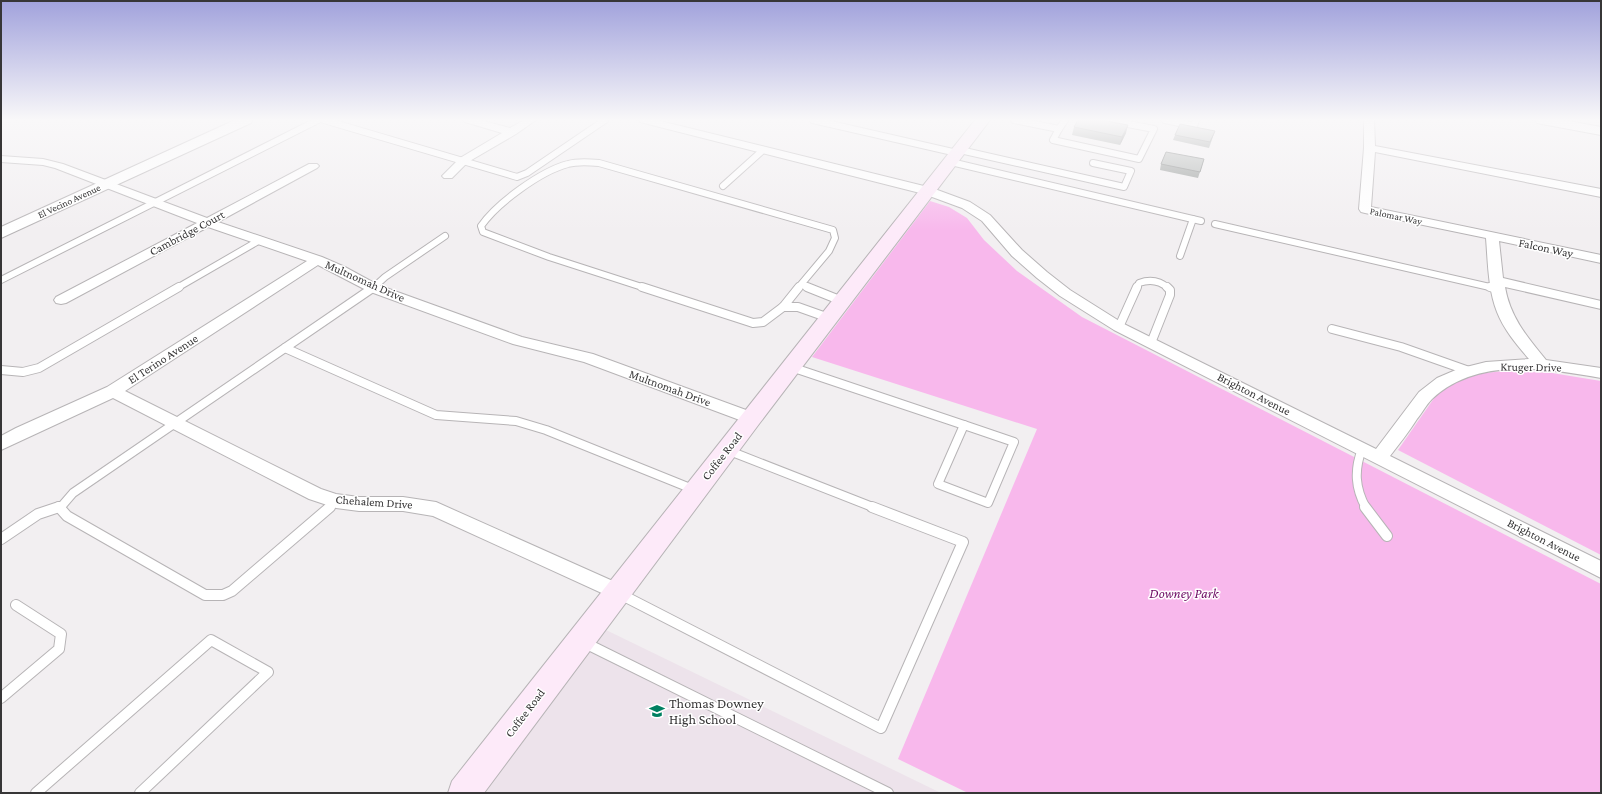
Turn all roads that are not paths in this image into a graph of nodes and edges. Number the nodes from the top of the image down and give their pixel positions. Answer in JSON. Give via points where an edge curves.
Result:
{"nodes":[{"id":1,"x":165,"y":157,"type":"edge"},
{"id":2,"x":244,"y":157,"type":"edge"},
{"id":3,"x":454,"y":157,"type":"edge"},
{"id":4,"x":469,"y":157,"type":"edge"},
{"id":5,"x":550,"y":157,"type":"edge"},
{"id":6,"x":755,"y":157,"type":"edge"},
{"id":7,"x":791,"y":157,"type":"edge"},
{"id":8,"x":954,"y":157,"type":"edge"},
{"id":9,"x":964,"y":157,"type":"edge"},
{"id":10,"x":967,"y":157,"type":"edge"},
{"id":11,"x":1130,"y":157,"type":"edge"},
{"id":12,"x":1140,"y":157,"type":"edge"},
{"id":13,"x":1369,"y":157,"type":"edge"},
{"id":14,"x":1416,"y":157,"type":"edge"},
{"id":15,"x":1,"y":159,"type":"edge"},
{"id":16,"x":464,"y":160,"type":"junction"},
{"id":17,"x":1093,"y":163,"type":"dead end"},
{"id":18,"x":313,"y":166,"type":"dead end"},
{"id":19,"x":448,"y":176,"type":"dead end"},
{"id":20,"x":107,"y":184,"type":"junction"},
{"id":21,"x":723,"y":186,"type":"dead end"},
{"id":22,"x":928,"y":192,"type":"junction"},
{"id":23,"x":1601,"y":193,"type":"edge"},
{"id":24,"x":154,"y":202,"type":"junction"},
{"id":25,"x":1193,"y":219,"type":"junction"},
{"id":26,"x":1201,"y":221,"type":"dead end"},
{"id":27,"x":207,"y":222,"type":"junction"},
{"id":28,"x":1215,"y":224,"type":"dead end"},
{"id":29,"x":1,"y":233,"type":"edge"},
{"id":30,"x":445,"y":236,"type":"dead end"},
{"id":31,"x":1492,"y":236,"type":"junction"},
{"id":32,"x":260,"y":240,"type":"junction"},
{"id":33,"x":1180,"y":256,"type":"dead end"},
{"id":34,"x":317,"y":260,"type":"junction"},
{"id":35,"x":1601,"y":260,"type":"edge"},
{"id":36,"x":1,"y":280,"type":"edge"},
{"id":37,"x":802,"y":284,"type":"junction"},
{"id":38,"x":1498,"y":285,"type":"junction"},
{"id":39,"x":373,"y":288,"type":"junction"},
{"id":40,"x":61,"y":300,"type":"dead end"},
{"id":41,"x":1601,"y":305,"type":"edge"},
{"id":42,"x":783,"y":307,"type":"junction"},
{"id":43,"x":835,"y":310,"type":"junction"},
{"id":44,"x":1119,"y":327,"type":"junction"},
{"id":45,"x":1332,"y":329,"type":"dead end"},
{"id":46,"x":1151,"y":343,"type":"junction"},
{"id":47,"x":285,"y":348,"type":"junction"},
{"id":48,"x":1541,"y":365,"type":"junction"},
{"id":49,"x":791,"y":367,"type":"junction"},
{"id":50,"x":1,"y":370,"type":"edge"},
{"id":51,"x":1469,"y":371,"type":"junction"},
{"id":52,"x":1601,"y":373,"type":"edge"},
{"id":53,"x":113,"y":391,"type":"junction"},
{"id":54,"x":751,"y":418,"type":"junction"},
{"id":55,"x":176,"y":423,"type":"junction"},
{"id":56,"x":964,"y":425,"type":"junction"},
{"id":57,"x":1,"y":444,"type":"edge"},
{"id":58,"x":1362,"y":449,"type":"junction"},
{"id":59,"x":726,"y":450,"type":"junction"},
{"id":60,"x":1380,"y":458,"type":"junction"},
{"id":61,"x":695,"y":490,"type":"junction"},
{"id":62,"x":336,"y":501,"type":"junction"},
{"id":63,"x":60,"y":507,"type":"junction"},
{"id":64,"x":1387,"y":536,"type":"dead end"},
{"id":65,"x":1,"y":539,"type":"edge"},
{"id":66,"x":1601,"y":570,"type":"edge"},
{"id":67,"x":617,"y":592,"type":"junction"},
{"id":68,"x":16,"y":605,"type":"dead end"},
{"id":69,"x":580,"y":640,"type":"junction"},
{"id":70,"x":1,"y":698,"type":"edge"},
{"id":71,"x":36,"y":793,"type":"edge"},
{"id":72,"x":140,"y":793,"type":"edge"},
{"id":73,"x":464,"y":793,"type":"edge"},
{"id":74,"x":888,"y":793,"type":"edge"}],
"edges":[{"from":1,"to":20,"type":"street","name":"El Vecino Avenue"},
{"from":2,"to":24,"type":"lane"},
{"from":3,"to":16,"type":"lane"},
{"from":4,"to":16,"type":"street"},
{"from":5,"to":16,"type":"lane","via":[[523,175],[517,176]]},
{"from":6,"to":21,"type":"lane"},
{"from":7,"to":22,"type":"street","name":"Brighton Avenue"},
{"from":8,"to":22,"type":"main road","name":"Coffee Road"},
{"from":9,"to":25,"type":"lane"},
{"from":10,"to":17,"type":"lane","via":[[1124,187],[1131,171]]},
{"from":11,"to":12,"type":"lane"},
{"from":13,"to":31,"type":"street","name":"Palomar Way","via":[[1365,209]]},
{"from":14,"to":23,"type":"street"},
{"from":15,"to":20,"type":"street","name":"Multnomah Drive","via":[[42,162]]},
{"from":16,"to":19,"type":"street"},
{"from":18,"to":27,"type":"street","name":"Cambridge Court"},
{"from":20,"to":24,"type":"street","name":"Multnomah Drive"},
{"from":20,"to":29,"type":"street","name":"El Vecino Avenue"},
{"from":22,"to":43,"type":"main road","name":"Coffee Road"},
{"from":22,"to":44,"type":"street","name":"Brighton Avenue","via":[[966,205],[986,218],[1012,248],[1042,275]]},
{"from":24,"to":27,"type":"street","name":"Multnomah Drive"},
{"from":24,"to":36,"type":"lane"},
{"from":25,"to":26,"type":"lane"},
{"from":25,"to":33,"type":"lane"},
{"from":27,"to":32,"type":"street","name":"Multnomah Drive"},
{"from":27,"to":40,"type":"street","name":"Cambridge Court"},
{"from":28,"to":38,"type":"lane"},
{"from":30,"to":39,"type":"lane"},
{"from":31,"to":35,"type":"street","name":"Falcon Way"},
{"from":31,"to":38,"type":"street"},
{"from":32,"to":34,"type":"street","name":"Multnomah Drive"},
{"from":32,"to":50,"type":"lane","via":[[39,368],[23,372]]},
{"from":34,"to":39,"type":"street","name":"Multnomah Drive"},
{"from":34,"to":53,"type":"street","name":"El Terino Avenue"},
{"from":37,"to":42,"type":"lane"},
{"from":37,"to":42,"type":"lane","via":[[829,251],[835,238],[833,230],[598,163],[570,163],[551,169],[509,198],[488,216],[481,226],[483,232],[549,257],[753,323],[763,322]]},
{"from":37,"to":43,"type":"lane"},
{"from":38,"to":41,"type":"street"},
{"from":38,"to":48,"type":"street","via":[[1502,308]]},
{"from":39,"to":47,"type":"lane"},
{"from":39,"to":54,"type":"street","name":"Multnomah Drive","via":[[518,341],[588,358]]},
{"from":42,"to":43,"type":"lane"},
{"from":43,"to":49,"type":"main road","name":"Coffee Road"},
{"from":44,"to":46,"type":"street","name":"Brighton Avenue"},
{"from":44,"to":46,"type":"lane","via":[[1139,283],[1146,279],[1165,284],[1170,290],[1170,296]]},
{"from":45,"to":51,"type":"lane","via":[[1401,346]]},
{"from":46,"to":58,"type":"street","name":"Brighton Avenue"},
{"from":47,"to":55,"type":"lane"},
{"from":47,"to":61,"type":"lane","via":[[436,415],[516,421],[546,430]]},
{"from":48,"to":51,"type":"street","name":"Kruger Drive","via":[[1500,366]]},
{"from":48,"to":52,"type":"street","name":"Kruger Drive"},
{"from":49,"to":54,"type":"main road","name":"Coffee Road"},
{"from":49,"to":56,"type":"lane"},
{"from":51,"to":60,"type":"street","name":"Kruger Drive","via":[[1441,383],[1425,396]]},
{"from":53,"to":55,"type":"street","name":"Chehalem Drive"},
{"from":53,"to":57,"type":"street","name":"El Terino Avenue"},
{"from":54,"to":59,"type":"main road","name":"Coffee Road"},
{"from":55,"to":62,"type":"street","name":"Chehalem Drive","via":[[315,494]]},
{"from":55,"to":63,"type":"lane","via":[[73,493]]},
{"from":56,"to":56,"type":"lane","via":[[1014,442],[988,503],[938,484]]},
{"from":58,"to":60,"type":"street","name":"Brighton Avenue"},
{"from":58,"to":64,"type":"lane","via":[[1358,458],[1356,479],[1359,497]]},
{"from":59,"to":61,"type":"main road","name":"Coffee Road"},
{"from":59,"to":67,"type":"lane","via":[[963,542],[881,728]]},
{"from":60,"to":66,"type":"street","name":"Brighton Avenue"},
{"from":61,"to":67,"type":"main road","name":"Coffee Road"},
{"from":62,"to":63,"type":"lane","via":[[232,591],[223,595],[205,595],[67,516]]},
{"from":62,"to":67,"type":"street","name":"Chehalem Drive","via":[[403,504],[436,509]]},
{"from":63,"to":65,"type":"lane","via":[[38,514]]},
{"from":67,"to":69,"type":"main road","name":"Coffee Road"},
{"from":68,"to":70,"type":"lane","via":[[61,634],[59,649]]},
{"from":69,"to":73,"type":"main road","name":"Coffee Road"},
{"from":69,"to":74,"type":"lane"},
{"from":71,"to":72,"type":"lane","via":[[211,640],[268,672]]}]}
